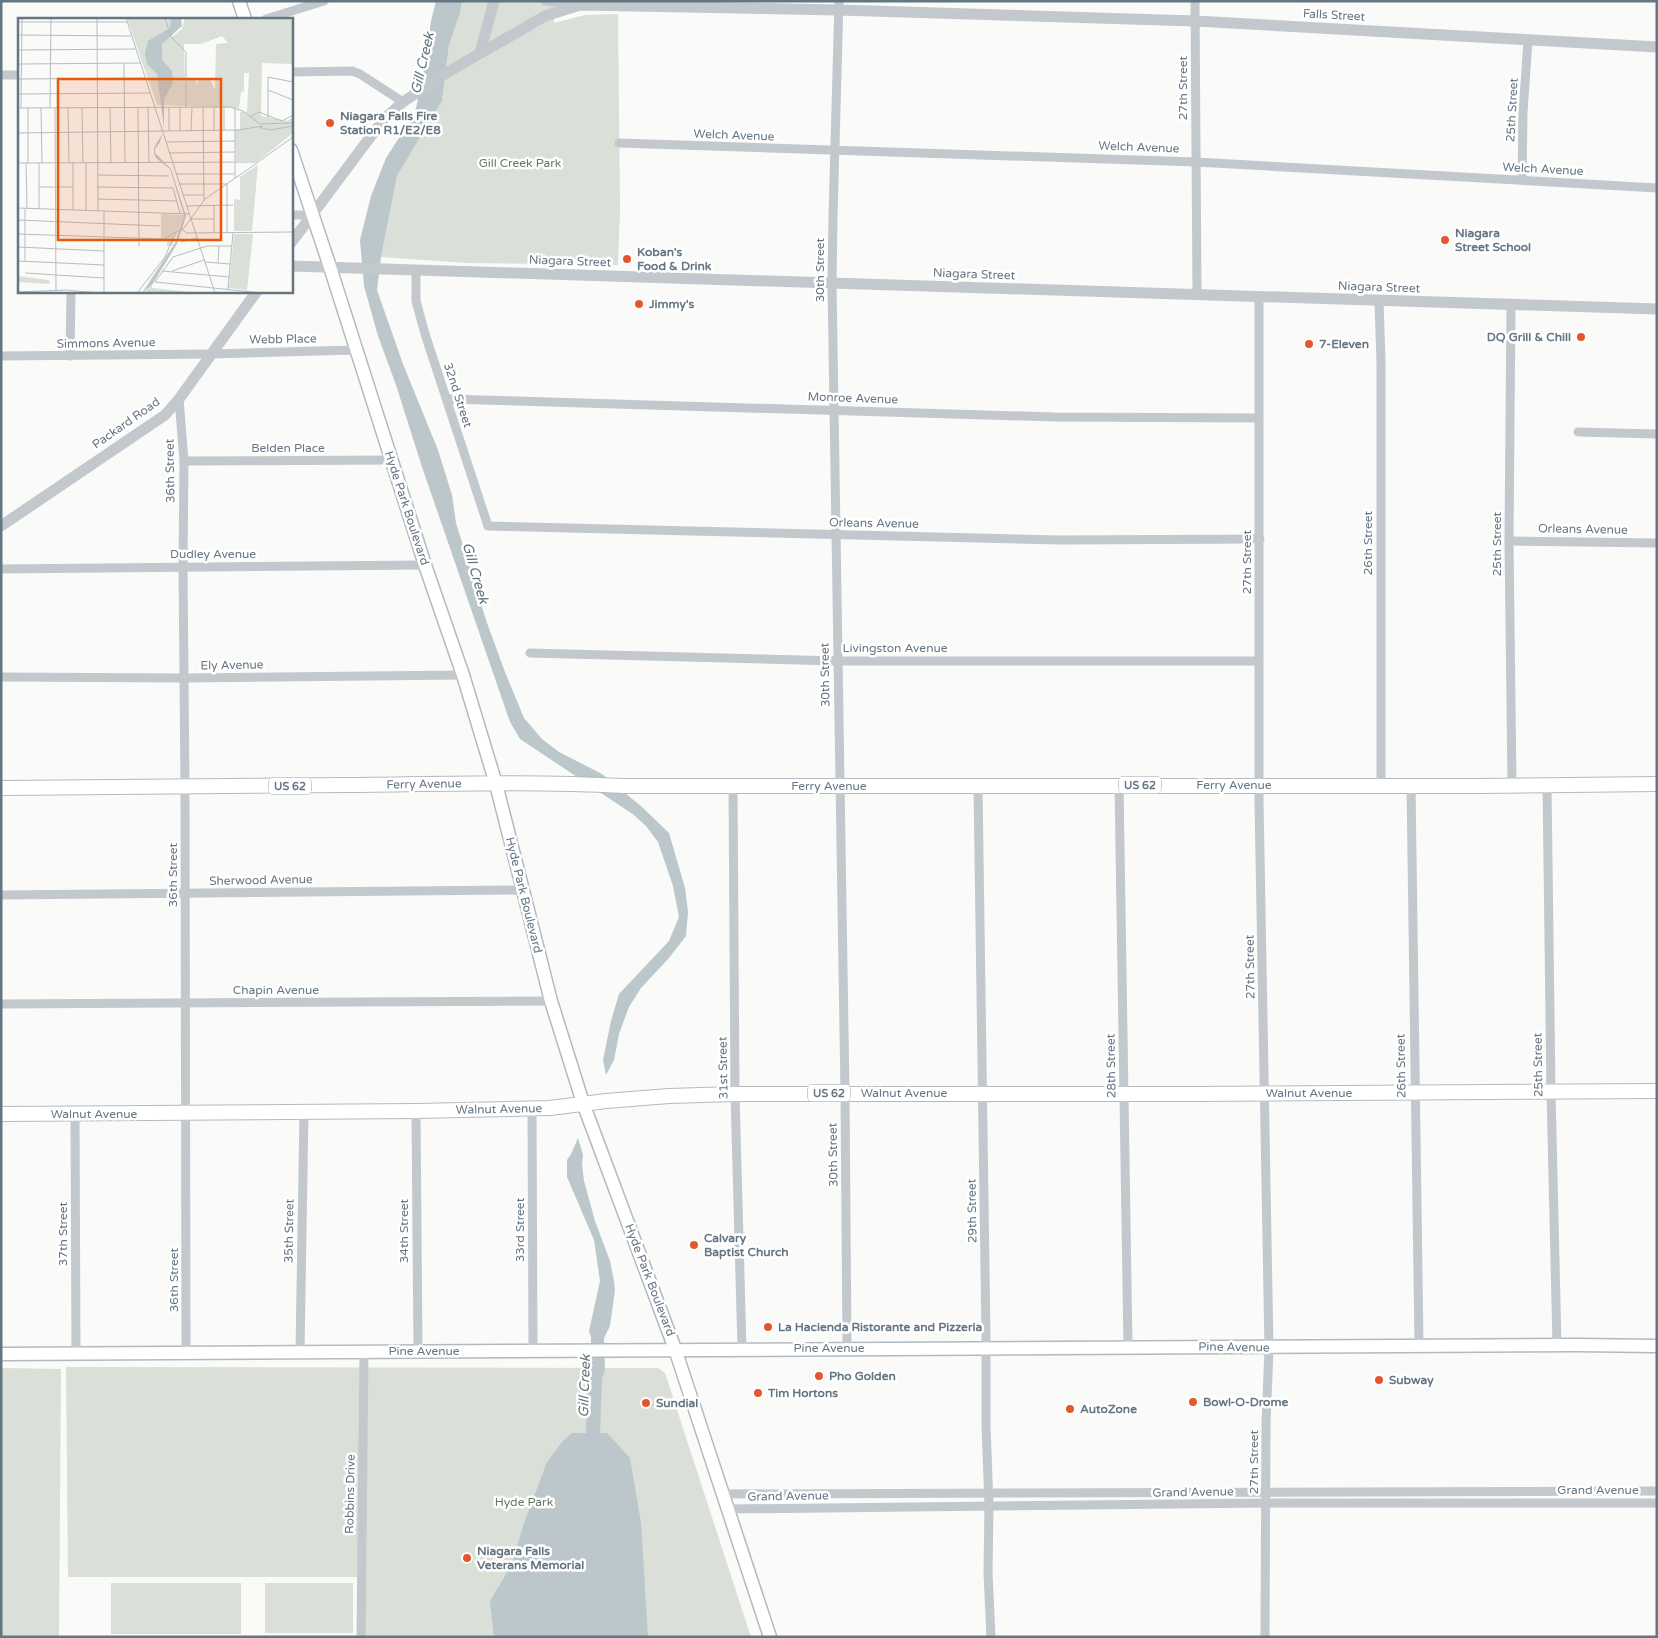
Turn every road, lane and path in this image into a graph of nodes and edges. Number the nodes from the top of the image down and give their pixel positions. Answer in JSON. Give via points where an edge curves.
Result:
{"nodes":[{"id":1,"x":239,"y":1,"type":"edge"},
{"id":2,"x":324,"y":1,"type":"edge"},
{"id":3,"x":494,"y":1,"type":"edge"},
{"id":4,"x":545,"y":1,"type":"edge"},
{"id":5,"x":1195,"y":1,"type":"edge"},
{"id":6,"x":580,"y":5,"type":"junction"},
{"id":7,"x":839,"y":6,"type":"edge"},
{"id":8,"x":245,"y":18,"type":"edge"},
{"id":9,"x":269,"y":18,"type":"edge"},
{"id":10,"x":1195,"y":21,"type":"junction"},
{"id":11,"x":1528,"y":41,"type":"junction"},
{"id":12,"x":1657,"y":47,"type":"edge"},
{"id":13,"x":480,"y":53,"type":"junction"},
{"id":14,"x":292,"y":72,"type":"edge"},
{"id":15,"x":1,"y":75,"type":"edge"},
{"id":16,"x":18,"y":75,"type":"edge"},
{"id":17,"x":403,"y":102,"type":"junction"},
{"id":18,"x":619,"y":144,"type":"dead end"},
{"id":19,"x":834,"y":150,"type":"junction"},
{"id":20,"x":292,"y":153,"type":"edge"},
{"id":21,"x":1196,"y":162,"type":"junction"},
{"id":22,"x":1522,"y":180,"type":"junction"},
{"id":23,"x":1657,"y":188,"type":"edge"},
{"id":24,"x":292,"y":214,"type":"edge"},
{"id":25,"x":312,"y":214,"type":"junction"},
{"id":26,"x":292,"y":242,"type":"edge"},
{"id":27,"x":292,"y":266,"type":"edge"},
{"id":28,"x":330,"y":267,"type":"junction"},
{"id":29,"x":416,"y":270,"type":"junction"},
{"id":30,"x":832,"y":283,"type":"junction"},
{"id":31,"x":71,"y":292,"type":"edge"},
{"id":32,"x":256,"y":292,"type":"edge"},
{"id":33,"x":1197,"y":294,"type":"junction"},
{"id":34,"x":1259,"y":297,"type":"junction"},
{"id":35,"x":1379,"y":301,"type":"junction"},
{"id":36,"x":1511,"y":303,"type":"junction"},
{"id":37,"x":1657,"y":309,"type":"edge"},
{"id":38,"x":356,"y":350,"type":"junction"},
{"id":39,"x":212,"y":354,"type":"junction"},
{"id":40,"x":1,"y":356,"type":"edge"},
{"id":41,"x":70,"y":356,"type":"junction"},
{"id":42,"x":179,"y":399,"type":"junction"},
{"id":43,"x":447,"y":399,"type":"junction"},
{"id":44,"x":833,"y":410,"type":"junction"},
{"id":45,"x":1259,"y":418,"type":"junction"},
{"id":46,"x":1578,"y":432,"type":"dead end"},
{"id":47,"x":1657,"y":434,"type":"edge"},
{"id":48,"x":184,"y":460,"type":"junction"},
{"id":49,"x":392,"y":460,"type":"junction"},
{"id":50,"x":1,"y":526,"type":"edge"},
{"id":51,"x":488,"y":526,"type":"joint"},
{"id":52,"x":836,"y":535,"type":"junction"},
{"id":53,"x":1260,"y":539,"type":"junction"},
{"id":54,"x":1509,"y":541,"type":"junction"},
{"id":55,"x":1657,"y":543,"type":"edge"},
{"id":56,"x":425,"y":565,"type":"junction"},
{"id":57,"x":183,"y":567,"type":"junction"},
{"id":58,"x":1,"y":569,"type":"edge"},
{"id":59,"x":530,"y":653,"type":"dead end"},
{"id":60,"x":838,"y":661,"type":"junction"},
{"id":61,"x":1260,"y":661,"type":"junction"},
{"id":62,"x":463,"y":675,"type":"junction"},
{"id":63,"x":1,"y":677,"type":"edge"},
{"id":64,"x":184,"y":678,"type":"junction"},
{"id":65,"x":496,"y":784,"type":"junction"},
{"id":66,"x":1657,"y":784,"type":"edge"},
{"id":67,"x":1120,"y":785,"type":"junction"},
{"id":68,"x":1381,"y":785,"type":"junction"},
{"id":69,"x":1411,"y":785,"type":"junction"},
{"id":70,"x":1512,"y":785,"type":"junction"},
{"id":71,"x":1547,"y":785,"type":"junction"},
{"id":72,"x":733,"y":786,"type":"junction"},
{"id":73,"x":840,"y":786,"type":"junction"},
{"id":74,"x":978,"y":786,"type":"junction"},
{"id":75,"x":1260,"y":786,"type":"junction"},
{"id":76,"x":1,"y":788,"type":"edge"},
{"id":77,"x":185,"y":788,"type":"junction"},
{"id":78,"x":522,"y":890,"type":"junction"},
{"id":79,"x":186,"y":894,"type":"junction"},
{"id":80,"x":1,"y":895,"type":"edge"},
{"id":81,"x":551,"y":1001,"type":"junction"},
{"id":82,"x":186,"y":1003,"type":"junction"},
{"id":83,"x":1,"y":1004,"type":"edge"},
{"id":84,"x":1657,"y":1091,"type":"edge"},
{"id":85,"x":1414,"y":1092,"type":"junction"},
{"id":86,"x":1551,"y":1092,"type":"junction"},
{"id":87,"x":845,"y":1093,"type":"junction"},
{"id":88,"x":983,"y":1093,"type":"junction"},
{"id":89,"x":1265,"y":1093,"type":"junction"},
{"id":90,"x":736,"y":1094,"type":"junction"},
{"id":91,"x":1124,"y":1094,"type":"junction"},
{"id":92,"x":583,"y":1103,"type":"junction"},
{"id":93,"x":532,"y":1109,"type":"junction"},
{"id":94,"x":416,"y":1111,"type":"junction"},
{"id":95,"x":304,"y":1112,"type":"junction"},
{"id":96,"x":187,"y":1113,"type":"junction"},
{"id":97,"x":1,"y":1114,"type":"edge"},
{"id":98,"x":75,"y":1114,"type":"junction"},
{"id":99,"x":1557,"y":1345,"type":"junction"},
{"id":100,"x":1419,"y":1346,"type":"junction"},
{"id":101,"x":1657,"y":1346,"type":"edge"},
{"id":102,"x":1128,"y":1347,"type":"junction"},
{"id":103,"x":847,"y":1348,"type":"junction"},
{"id":104,"x":986,"y":1348,"type":"junction"},
{"id":105,"x":1269,"y":1348,"type":"junction"},
{"id":106,"x":676,"y":1349,"type":"junction"},
{"id":107,"x":742,"y":1349,"type":"junction"},
{"id":108,"x":300,"y":1351,"type":"junction"},
{"id":109,"x":364,"y":1351,"type":"junction"},
{"id":110,"x":418,"y":1351,"type":"junction"},
{"id":111,"x":533,"y":1351,"type":"junction"},
{"id":112,"x":186,"y":1352,"type":"junction"},
{"id":113,"x":1,"y":1354,"type":"edge"},
{"id":114,"x":76,"y":1354,"type":"junction"},
{"id":115,"x":1657,"y":1491,"type":"edge"},
{"id":116,"x":1266,"y":1492,"type":"junction"},
{"id":117,"x":724,"y":1494,"type":"junction"},
{"id":118,"x":989,"y":1494,"type":"junction"},
{"id":119,"x":1657,"y":1502,"type":"edge"},
{"id":120,"x":1266,"y":1503,"type":"junction"},
{"id":121,"x":989,"y":1506,"type":"junction"},
{"id":122,"x":728,"y":1509,"type":"junction"},
{"id":123,"x":361,"y":1637,"type":"edge"},
{"id":124,"x":770,"y":1637,"type":"edge"},
{"id":125,"x":991,"y":1637,"type":"edge"},
{"id":126,"x":1265,"y":1637,"type":"edge"}],
"edges":[{"from":1,"to":8,"type":"main road"},
{"from":2,"to":9,"type":"street"},
{"from":3,"to":13,"type":"street"},
{"from":4,"to":6,"type":"street"},
{"from":5,"to":10,"type":"street","name":"27th Street"},
{"from":6,"to":7,"type":"street","name":"Falls Street"},
{"from":6,"to":13,"type":"street","name":"Falls Street","via":[[545,16]]},
{"from":7,"to":10,"type":"street","name":"Falls Street"},
{"from":7,"to":19,"type":"street","name":"30th Street"},
{"from":10,"to":11,"type":"street","name":"Falls Street"},
{"from":10,"to":21,"type":"street","name":"27th Street"},
{"from":11,"to":12,"type":"street","name":"Falls Street"},
{"from":11,"to":22,"type":"street","name":"25th Street"},
{"from":13,"to":17,"type":"street"},
{"from":14,"to":17,"type":"street","via":[[352,71]]},
{"from":15,"to":16,"type":"street"},
{"from":17,"to":25,"type":"street","via":[[383,120]]},
{"from":18,"to":19,"type":"street","name":"Welch Avenue"},
{"from":19,"to":21,"type":"street","name":"Welch Avenue"},
{"from":19,"to":30,"type":"street","name":"30th Street"},
{"from":20,"to":25,"type":"main road","name":"Hyde Park Boulevard"},
{"from":21,"to":22,"type":"street","name":"Welch Avenue"},
{"from":21,"to":33,"type":"street","name":"27th Street"},
{"from":22,"to":23,"type":"street","name":"Welch Avenue"},
{"from":24,"to":25,"type":"street"},
{"from":25,"to":26,"type":"street"},
{"from":25,"to":28,"type":"main road","name":"Hyde Park Boulevard"},
{"from":27,"to":28,"type":"street","name":"Niagara Street"},
{"from":28,"to":29,"type":"street","name":"Niagara Street"},
{"from":28,"to":38,"type":"main road","name":"Hyde Park Boulevard"},
{"from":29,"to":30,"type":"street","name":"Niagara Street"},
{"from":29,"to":43,"type":"street","name":"32nd Street","via":[[416,301]]},
{"from":30,"to":33,"type":"street","name":"Niagara Street"},
{"from":30,"to":44,"type":"street","name":"30th Street"},
{"from":31,"to":41,"type":"street"},
{"from":32,"to":39,"type":"street","name":"Packard Road"},
{"from":33,"to":34,"type":"street","name":"Niagara Street"},
{"from":34,"to":35,"type":"street","name":"Niagara Street"},
{"from":34,"to":45,"type":"street","name":"27th Street"},
{"from":35,"to":36,"type":"street","name":"Niagara Street"},
{"from":35,"to":68,"type":"street","name":"26th Street"},
{"from":36,"to":37,"type":"street","name":"Niagara Street"},
{"from":36,"to":54,"type":"street","name":"25th Street"},
{"from":38,"to":39,"type":"street","name":"Webb Place"},
{"from":38,"to":49,"type":"main road","name":"Hyde Park Boulevard"},
{"from":39,"to":41,"type":"street","name":"Simmons Avenue"},
{"from":39,"to":42,"type":"street","name":"Packard Road"},
{"from":40,"to":41,"type":"street","name":"Simmons Avenue"},
{"from":42,"to":48,"type":"street","name":"36th Street"},
{"from":42,"to":50,"type":"street","name":"Packard Road","via":[[165,414]]},
{"from":43,"to":44,"type":"street","name":"Monroe Avenue"},
{"from":43,"to":51,"type":"street","name":"32nd Street"},
{"from":44,"to":45,"type":"street","name":"Monroe Avenue","via":[[1055,417]]},
{"from":44,"to":52,"type":"street","name":"30th Street"},
{"from":45,"to":53,"type":"street","name":"27th Street"},
{"from":46,"to":47,"type":"street"},
{"from":48,"to":49,"type":"street","name":"Belden Place"},
{"from":48,"to":57,"type":"street","name":"36th Street"},
{"from":49,"to":56,"type":"main road","name":"Hyde Park Boulevard"},
{"from":51,"to":52,"type":"street","name":"Orleans Avenue"},
{"from":52,"to":53,"type":"street","name":"Orleans Avenue","via":[[1061,540]]},
{"from":52,"to":60,"type":"street","name":"30th Street"},
{"from":53,"to":61,"type":"street","name":"27th Street"},
{"from":54,"to":55,"type":"street","name":"Orleans Avenue"},
{"from":54,"to":70,"type":"street","name":"25th Street"},
{"from":56,"to":57,"type":"street","name":"Dudley Avenue"},
{"from":56,"to":62,"type":"main road","name":"Hyde Park Boulevard"},
{"from":57,"to":58,"type":"street","name":"Dudley Avenue"},
{"from":57,"to":64,"type":"street","name":"36th Street"},
{"from":59,"to":60,"type":"street","name":"Livingston Avenue"},
{"from":60,"to":61,"type":"street","name":"Livingston Avenue"},
{"from":60,"to":73,"type":"street","name":"30th Street"},
{"from":61,"to":75,"type":"street","name":"27th Street"},
{"from":62,"to":64,"type":"street","name":"Ely Avenue"},
{"from":62,"to":65,"type":"main road","name":"Hyde Park Boulevard"},
{"from":63,"to":64,"type":"street","name":"Ely Avenue"},
{"from":64,"to":77,"type":"street","name":"36th Street"},
{"from":65,"to":72,"type":"main road","name":"Ferry Avenue","number":"US 62"},
{"from":65,"to":77,"type":"main road","name":"Ferry Avenue","number":"US 62"},
{"from":65,"to":78,"type":"main road","name":"Hyde Park Boulevard"},
{"from":66,"to":71,"type":"main road","name":"Ferry Avenue","number":"US 62"},
{"from":67,"to":74,"type":"main road","name":"Ferry Avenue","number":"US 62"},
{"from":67,"to":75,"type":"main road","name":"Ferry Avenue","number":"US 62"},
{"from":67,"to":91,"type":"street","name":"28th Street"},
{"from":68,"to":69,"type":"main road","name":"Ferry Avenue","number":"US 62"},
{"from":68,"to":75,"type":"main road","name":"Ferry Avenue","number":"US 62"},
{"from":69,"to":70,"type":"main road","name":"Ferry Avenue","number":"US 62"},
{"from":69,"to":85,"type":"street","name":"26th Street"},
{"from":70,"to":71,"type":"main road","name":"Ferry Avenue","number":"US 62"},
{"from":71,"to":86,"type":"street","name":"25th Street"},
{"from":72,"to":73,"type":"main road","name":"Ferry Avenue","number":"US 62"},
{"from":72,"to":90,"type":"street","name":"31st Street"},
{"from":73,"to":74,"type":"main road","name":"Ferry Avenue","number":"US 62"},
{"from":73,"to":87,"type":"street","name":"30th Street"},
{"from":74,"to":88,"type":"street","name":"29th Street"},
{"from":75,"to":89,"type":"street","name":"27th Street"},
{"from":76,"to":77,"type":"main road","name":"Ferry Avenue","number":"US 62"},
{"from":77,"to":79,"type":"street","name":"36th Street"},
{"from":78,"to":79,"type":"street","name":"Sherwood Avenue"},
{"from":78,"to":81,"type":"main road","name":"Hyde Park Boulevard"},
{"from":79,"to":80,"type":"street","name":"Sherwood Avenue"},
{"from":79,"to":82,"type":"street","name":"36th Street"},
{"from":81,"to":82,"type":"street","name":"Chapin Avenue"},
{"from":81,"to":92,"type":"main road","name":"Hyde Park Boulevard"},
{"from":82,"to":83,"type":"street","name":"Chapin Avenue"},
{"from":82,"to":96,"type":"street","name":"36th Street"},
{"from":84,"to":86,"type":"main road","name":"Walnut Avenue","number":"US 62"},
{"from":85,"to":86,"type":"main road","name":"Walnut Avenue","number":"US 62"},
{"from":85,"to":89,"type":"main road","name":"Walnut Avenue","number":"US 62"},
{"from":85,"to":100,"type":"street","name":"26th Street"},
{"from":86,"to":99,"type":"street","name":"25th Street"},
{"from":87,"to":88,"type":"main road","name":"Walnut Avenue","number":"US 62"},
{"from":87,"to":90,"type":"main road","name":"Walnut Avenue","number":"US 62"},
{"from":87,"to":103,"type":"street","name":"30th Street"},
{"from":88,"to":91,"type":"main road","name":"Walnut Avenue","number":"US 62"},
{"from":88,"to":104,"type":"street","name":"29th Street"},
{"from":89,"to":91,"type":"main road","name":"Walnut Avenue","number":"US 62"},
{"from":89,"to":105,"type":"street","name":"27th Street"},
{"from":90,"to":92,"type":"main road","name":"Walnut Avenue","number":"US 62"},
{"from":90,"to":107,"type":"street","name":"31st Street"},
{"from":91,"to":102,"type":"street","name":"28th Street"},
{"from":92,"to":93,"type":"main road","name":"Walnut Avenue","number":"US 62"},
{"from":92,"to":106,"type":"main road","name":"Hyde Park Boulevard"},
{"from":93,"to":94,"type":"main road","name":"Walnut Avenue","number":"US 62"},
{"from":93,"to":111,"type":"street","name":"33rd Street"},
{"from":94,"to":95,"type":"main road","name":"Walnut Avenue","number":"US 62"},
{"from":94,"to":110,"type":"street","name":"34th Street"},
{"from":95,"to":96,"type":"main road","name":"Walnut Avenue","number":"US 62"},
{"from":95,"to":108,"type":"street","name":"35th Street"},
{"from":96,"to":98,"type":"main road","name":"Walnut Avenue","number":"US 62"},
{"from":96,"to":112,"type":"street","name":"36th Street"},
{"from":97,"to":98,"type":"main road","name":"Walnut Avenue","number":"US 62"},
{"from":98,"to":114,"type":"street","name":"37th Street"},
{"from":99,"to":100,"type":"main road","name":"Pine Avenue"},
{"from":99,"to":101,"type":"main road","name":"Pine Avenue"},
{"from":100,"to":105,"type":"main road","name":"Pine Avenue"},
{"from":102,"to":104,"type":"main road","name":"Pine Avenue"},
{"from":102,"to":105,"type":"main road","name":"Pine Avenue"},
{"from":103,"to":104,"type":"main road","name":"Pine Avenue"},
{"from":103,"to":107,"type":"main road","name":"Pine Avenue"},
{"from":104,"to":118,"type":"street","name":"29th Street"},
{"from":105,"to":116,"type":"street","name":"27th Street"},
{"from":106,"to":107,"type":"main road","name":"Pine Avenue"},
{"from":106,"to":111,"type":"main road","name":"Pine Avenue"},
{"from":106,"to":117,"type":"main road","name":"Hyde Park Boulevard"},
{"from":108,"to":109,"type":"main road","name":"Pine Avenue"},
{"from":108,"to":112,"type":"main road","name":"Pine Avenue"},
{"from":109,"to":110,"type":"main road","name":"Pine Avenue"},
{"from":109,"to":123,"type":"street","name":"Robbins Drive"},
{"from":110,"to":111,"type":"main road","name":"Pine Avenue"},
{"from":112,"to":114,"type":"main road","name":"Pine Avenue"},
{"from":113,"to":114,"type":"main road","name":"Pine Avenue"},
{"from":115,"to":116,"type":"street"},
{"from":116,"to":118,"type":"street"},
{"from":116,"to":120,"type":"street","name":"27th Street"},
{"from":117,"to":118,"type":"street"},
{"from":117,"to":122,"type":"main road","name":"Hyde Park Boulevard"},
{"from":118,"to":121,"type":"street","name":"29th Street"},
{"from":119,"to":120,"type":"street","name":"Grand Avenue"},
{"from":120,"to":121,"type":"street","name":"Grand Avenue"},
{"from":120,"to":126,"type":"street","name":"27th Street"},
{"from":121,"to":122,"type":"street","name":"Grand Avenue"},
{"from":121,"to":125,"type":"street","name":"29th Street"},
{"from":122,"to":124,"type":"main road","name":"Hyde Park Boulevard"}]}
